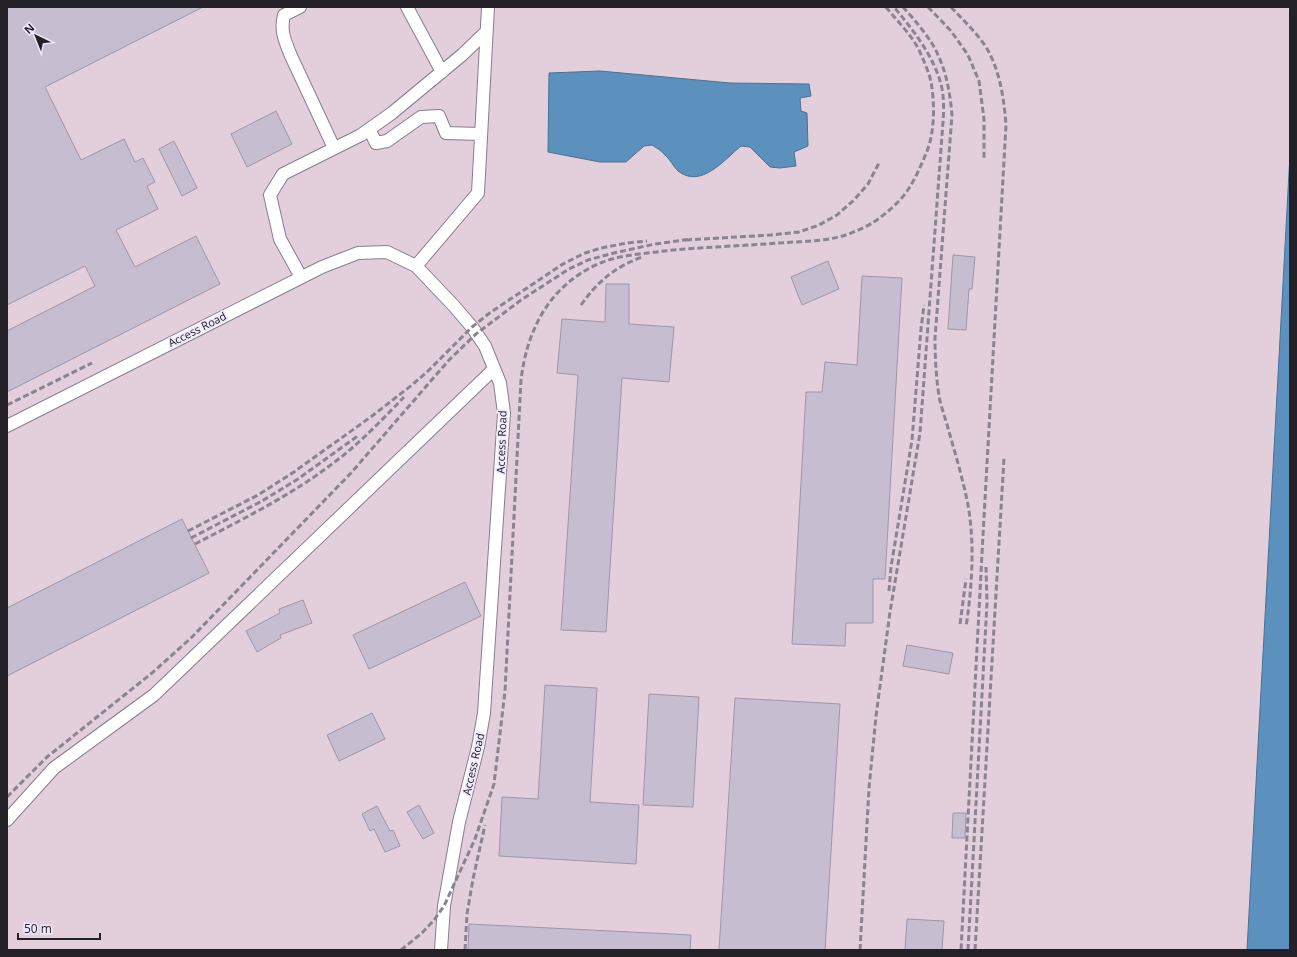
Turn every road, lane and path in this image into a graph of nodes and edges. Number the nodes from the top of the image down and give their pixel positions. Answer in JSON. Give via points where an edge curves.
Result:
{"nodes":[{"id":1,"x":300,"y":7,"type":"edge"},
{"id":2,"x":407,"y":7,"type":"edge"},
{"id":3,"x":488,"y":7,"type":"edge"},
{"id":4,"x":486,"y":32,"type":"junction"},
{"id":5,"x":442,"y":72,"type":"junction"},
{"id":6,"x":369,"y":129,"type":"junction"},
{"id":7,"x":481,"y":134,"type":"junction"},
{"id":8,"x":334,"y":148,"type":"junction"},
{"id":9,"x":416,"y":266,"type":"junction"},
{"id":10,"x":301,"y":277,"type":"junction"},
{"id":11,"x":494,"y":369,"type":"junction"},
{"id":12,"x":7,"y":426,"type":"edge"},
{"id":13,"x":7,"y":820,"type":"edge"},
{"id":14,"x":441,"y":950,"type":"edge"}],
"edges":[{"from":1,"to":8,"type":"lane","via":[[284,15],[281,26],[291,56]]},
{"from":2,"to":5,"type":"lane"},
{"from":3,"to":4,"type":"lane"},
{"from":4,"to":5,"type":"lane"},
{"from":4,"to":7,"type":"lane"},
{"from":5,"to":6,"type":"lane"},
{"from":6,"to":7,"type":"lane","via":[[376,144],[387,142],[421,117],[439,116],[446,134]]},
{"from":6,"to":8,"type":"lane"},
{"from":7,"to":9,"type":"lane","via":[[478,193]]},
{"from":8,"to":10,"type":"lane","via":[[283,174],[270,195],[280,239]]},
{"from":9,"to":10,"type":"lane","name":"Access Road","via":[[387,252],[358,253]]},
{"from":9,"to":11,"type":"lane","name":"Access Road","via":[[472,327],[485,346]]},
{"from":10,"to":12,"type":"lane","name":"Access Road"},
{"from":11,"to":13,"type":"lane","via":[[154,695],[54,768]]},
{"from":11,"to":14,"type":"lane","name":"Access Road","via":[[500,383],[504,413],[484,713],[459,822],[444,906]]}]}
